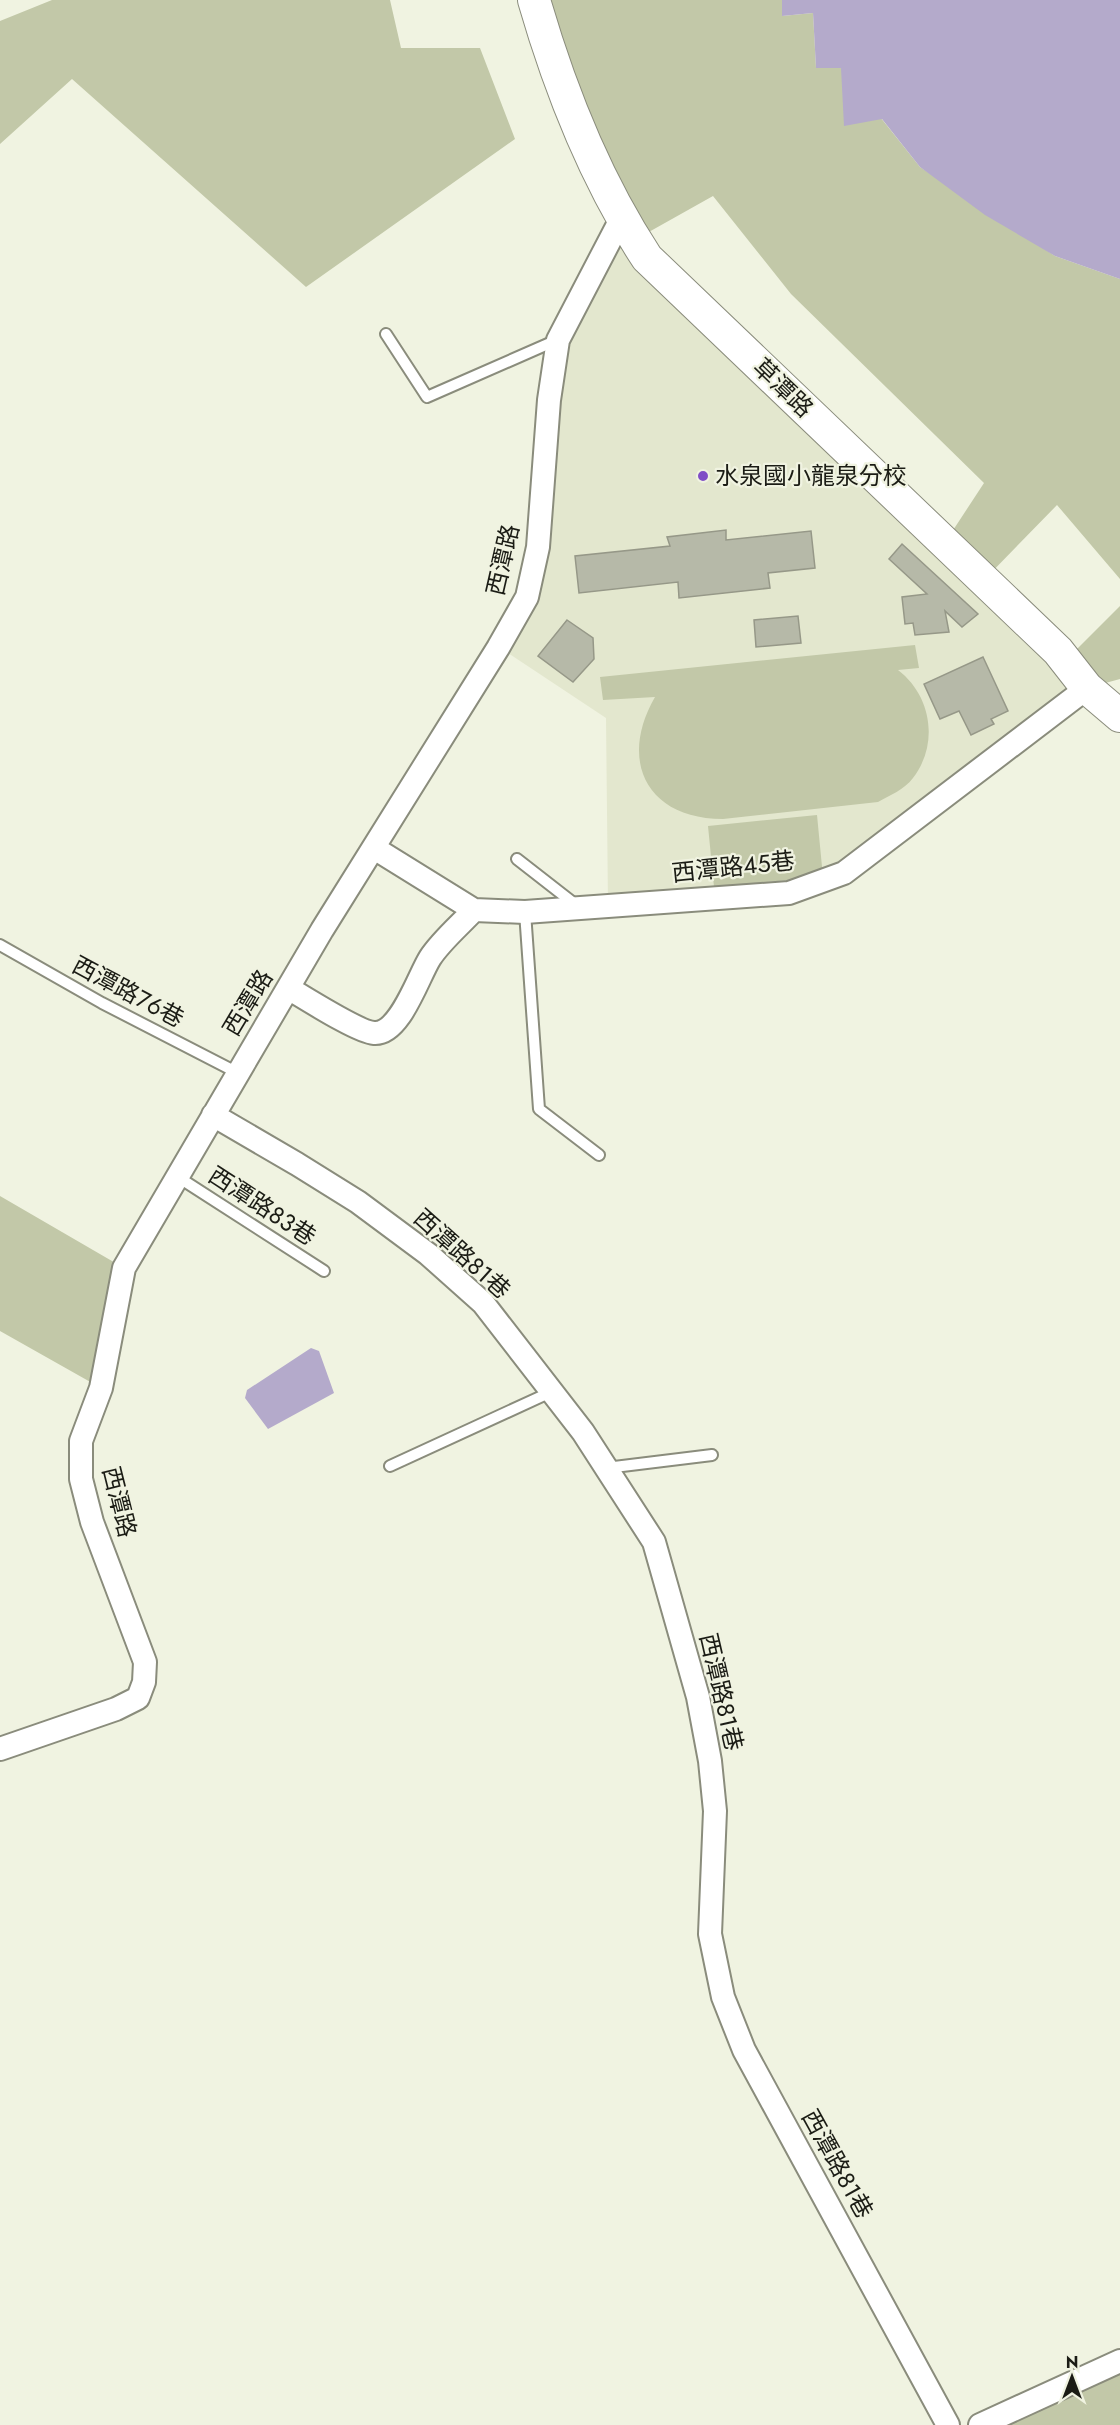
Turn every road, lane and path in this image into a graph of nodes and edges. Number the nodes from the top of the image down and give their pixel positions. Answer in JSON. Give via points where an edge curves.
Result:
{"nodes":[{"id":1,"x":534,"y":0,"type":"edge"},
{"id":2,"x":621,"y":219,"type":"junction"},
{"id":3,"x":386,"y":334,"type":"dead end"},
{"id":4,"x":558,"y":340,"type":"junction"},
{"id":5,"x":1088,"y":688,"type":"junction"},
{"id":6,"x":1120,"y":716,"type":"edge"},
{"id":7,"x":374,"y":848,"type":"junction"},
{"id":8,"x":517,"y":859,"type":"dead end"},
{"id":9,"x":579,"y":908,"type":"junction"},
{"id":10,"x":474,"y":910,"type":"junction"},
{"id":11,"x":525,"y":912,"type":"junction"},
{"id":12,"x":0,"y":945,"type":"edge"},
{"id":13,"x":288,"y":988,"type":"junction"},
{"id":14,"x":238,"y":1073,"type":"junction"},
{"id":15,"x":213,"y":1115,"type":"junction"},
{"id":16,"x":599,"y":1155,"type":"dead end"},
{"id":17,"x":178,"y":1177,"type":"junction"},
{"id":18,"x":324,"y":1271,"type":"dead end"},
{"id":19,"x":551,"y":1392,"type":"junction"},
{"id":20,"x":712,"y":1455,"type":"dead end"},
{"id":21,"x":390,"y":1466,"type":"dead end"},
{"id":22,"x":606,"y":1468,"type":"junction"},
{"id":23,"x":0,"y":1749,"type":"edge"},
{"id":24,"x":1120,"y":2361,"type":"edge"},
{"id":25,"x":948,"y":2425,"type":"edge"},
{"id":26,"x":980,"y":2425,"type":"edge"}],
"edges":[{"from":1,"to":2,"type":"street","name":"草潭路","via":[[579,132]]},
{"from":2,"to":4,"type":"street","name":"西潭路"},
{"from":2,"to":5,"type":"street","name":"草潭路","via":[[647,258],[1058,651]]},
{"from":3,"to":4,"type":"lane","via":[[427,397]]},
{"from":4,"to":7,"type":"street","name":"西潭路","via":[[549,400],[538,547],[527,597]]},
{"from":5,"to":6,"type":"street","name":"草潭路"},
{"from":5,"to":9,"type":"street","name":"西潭路45巷","via":[[844,873],[789,893]]},
{"from":7,"to":10,"type":"street","name":"西潭路45巷"},
{"from":7,"to":13,"type":"street","name":"西潭路"},
{"from":8,"to":9,"type":"lane"},
{"from":9,"to":11,"type":"street","name":"西潭路45巷"},
{"from":10,"to":11,"type":"street","name":"西潭路45巷"},
{"from":10,"to":13,"type":"street","via":[[431,956],[390,1028],[376,1033],[362,1029]]},
{"from":11,"to":16,"type":"lane","via":[[538,1109]]},
{"from":12,"to":14,"type":"lane","name":"西潭路76巷"},
{"from":13,"to":14,"type":"street","name":"西潭路"},
{"from":14,"to":15,"type":"street","name":"西潭路"},
{"from":15,"to":17,"type":"street","name":"西潭路"},
{"from":15,"to":19,"type":"street","name":"西潭路81巷","via":[[358,1202],[428,1254],[483,1303]]},
{"from":17,"to":18,"type":"lane","name":"西潭路83巷"},
{"from":17,"to":23,"type":"street","name":"西潭路","via":[[124,1268],[101,1388],[81,1441],[81,1479],[92,1522],[145,1662],[144,1682],[138,1698],[116,1709]]},
{"from":19,"to":21,"type":"lane"},
{"from":19,"to":22,"type":"street","name":"西潭路81巷"},
{"from":20,"to":22,"type":"lane"},
{"from":22,"to":25,"type":"street","name":"西潭路81巷","via":[[654,1542],[698,1697],[715,1811],[710,1934],[723,1997],[744,2050]]},
{"from":24,"to":26,"type":"street"}]}
